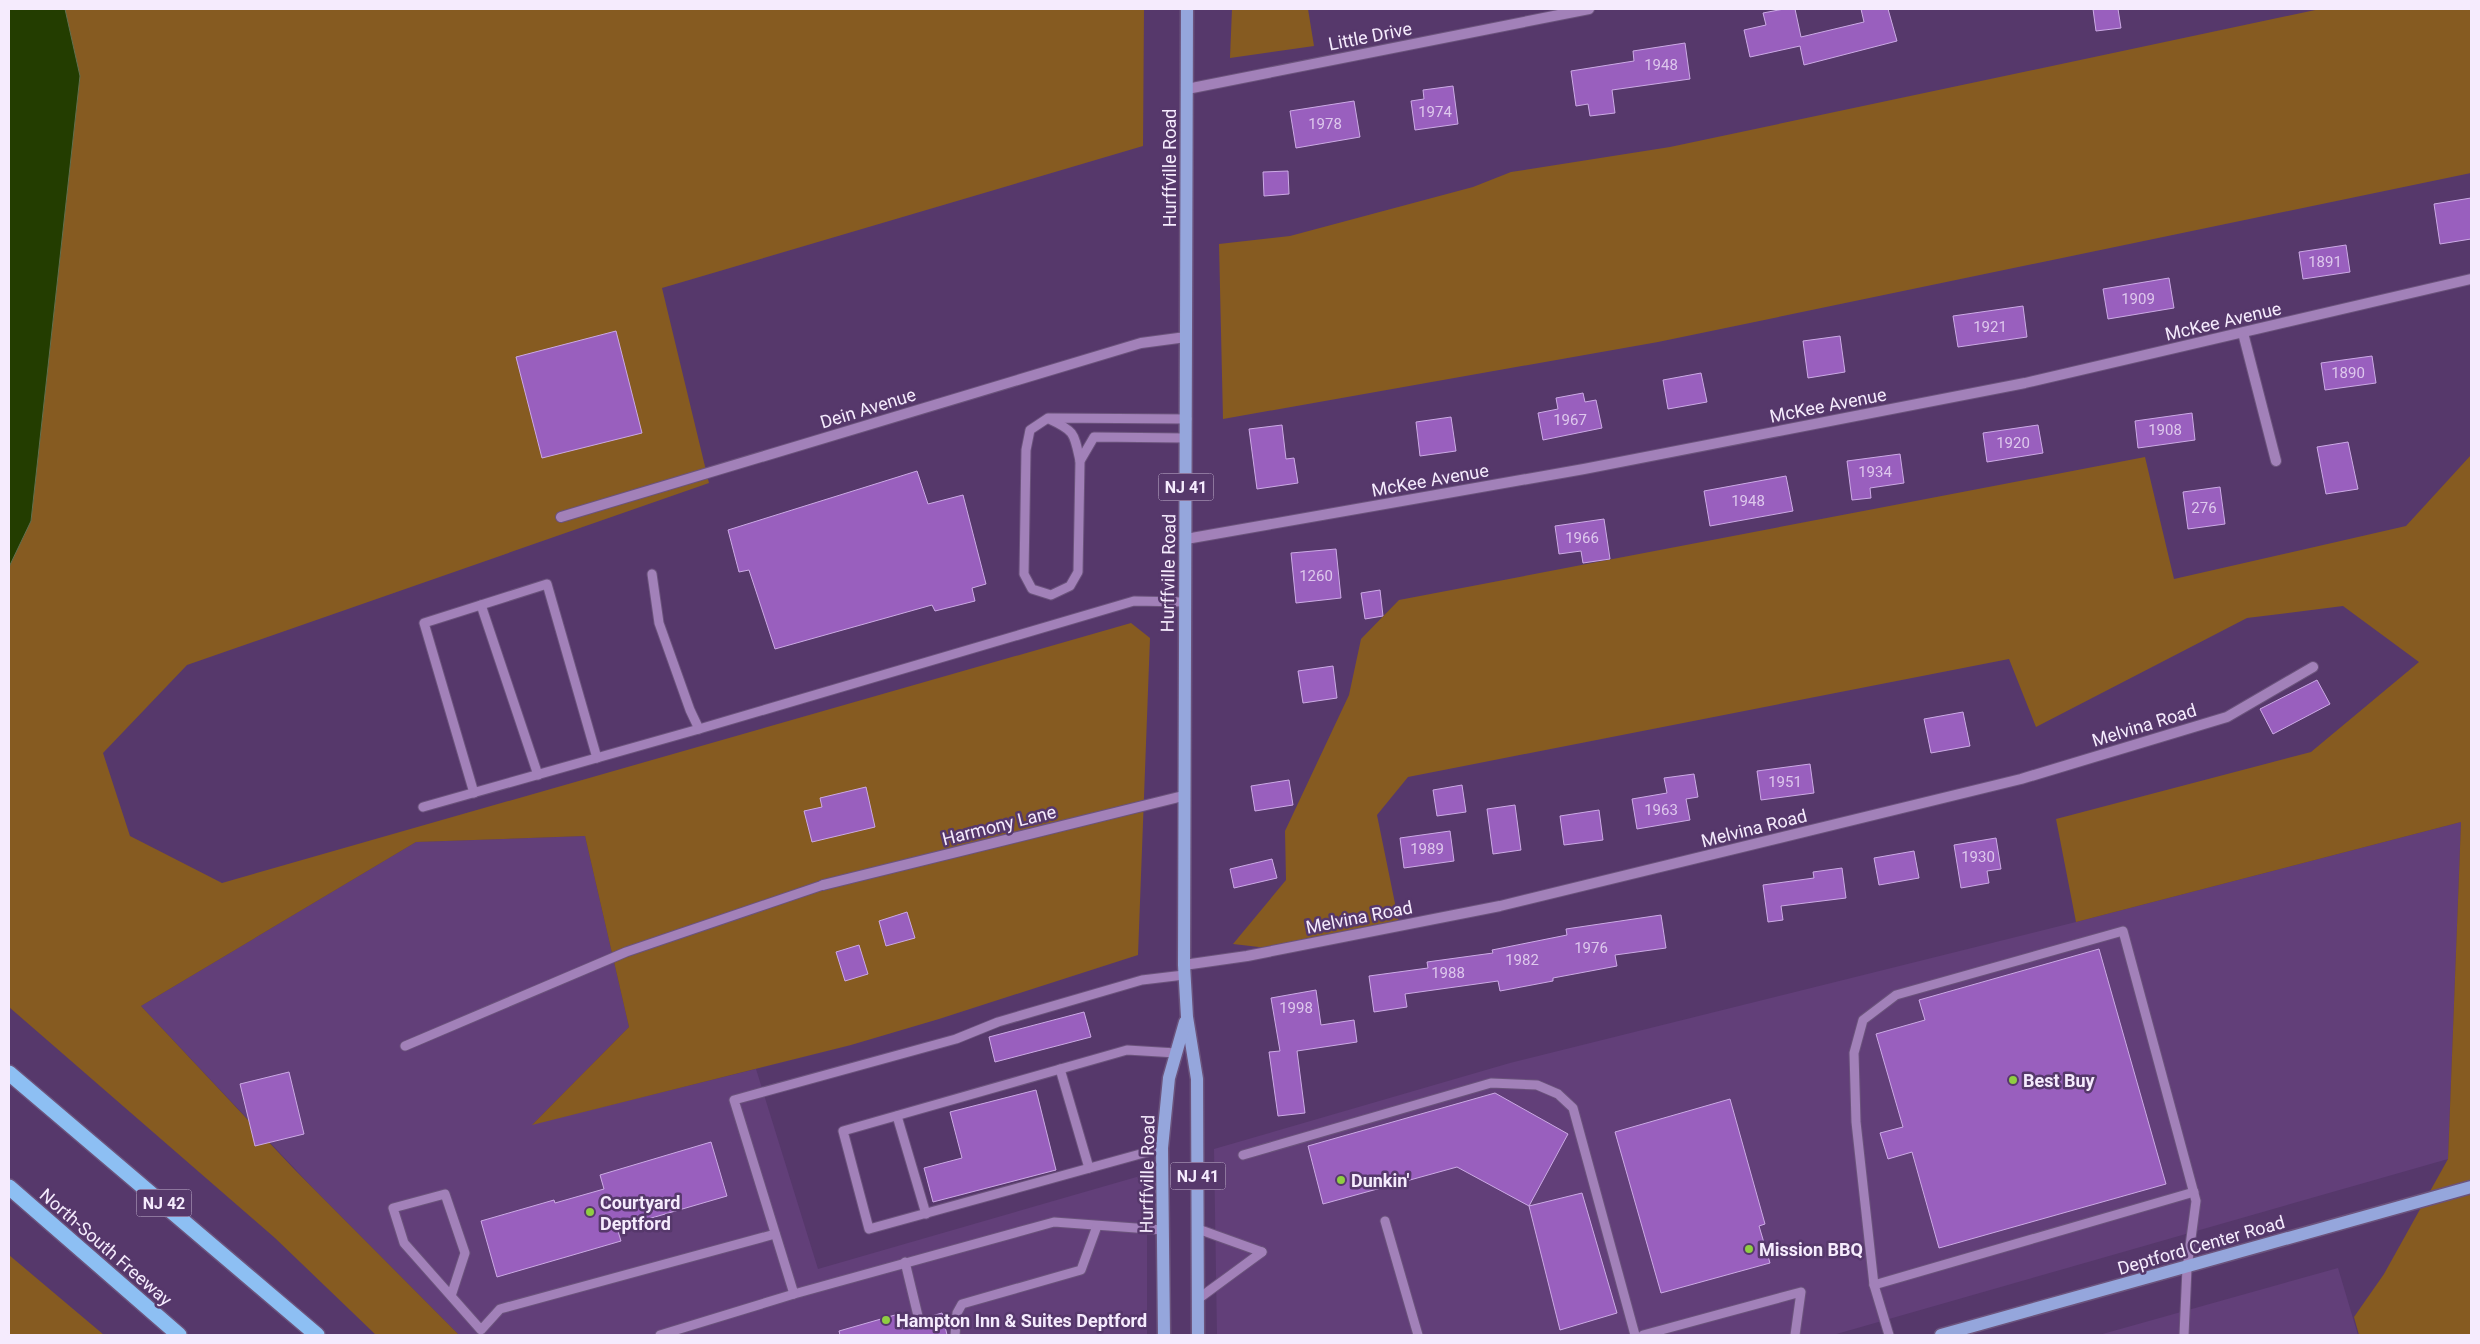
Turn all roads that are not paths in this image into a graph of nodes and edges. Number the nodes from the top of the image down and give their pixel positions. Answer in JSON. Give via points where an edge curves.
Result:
{"nodes":[{"id":1,"x":1187,"y":9,"type":"edge"},
{"id":2,"x":1589,"y":9,"type":"edge"},
{"id":3,"x":1187,"y":89,"type":"junction"},
{"id":4,"x":2471,"y":278,"type":"edge"},
{"id":5,"x":2243,"y":333,"type":"junction"},
{"id":6,"x":1186,"y":337,"type":"junction"},
{"id":7,"x":1048,"y":418,"type":"junction"},
{"id":8,"x":1187,"y":419,"type":"junction"},
{"id":9,"x":1185,"y":438,"type":"junction"},
{"id":10,"x":1080,"y":461,"type":"junction"},
{"id":11,"x":2276,"y":461,"type":"dead end"},
{"id":12,"x":561,"y":517,"type":"dead end"},
{"id":13,"x":1186,"y":539,"type":"junction"},
{"id":14,"x":652,"y":574,"type":"dead end"},
{"id":15,"x":1185,"y":602,"type":"junction"},
{"id":16,"x":482,"y":605,"type":"junction"},
{"id":17,"x":2313,"y":667,"type":"dead end"},
{"id":18,"x":699,"y":729,"type":"junction"},
{"id":19,"x":597,"y":758,"type":"junction"},
{"id":20,"x":538,"y":775,"type":"junction"},
{"id":21,"x":474,"y":793,"type":"junction"},
{"id":22,"x":1183,"y":796,"type":"junction"},
{"id":23,"x":423,"y":807,"type":"dead end"},
{"id":24,"x":823,"y":885,"type":"joint"},
{"id":25,"x":1184,"y":970,"type":"junction"},
{"id":26,"x":1187,"y":1017,"type":"junction"},
{"id":27,"x":405,"y":1046,"type":"dead end"},
{"id":28,"x":1176,"y":1053,"type":"junction"},
{"id":29,"x":1060,"y":1069,"type":"junction"},
{"id":30,"x":9,"y":1073,"type":"edge"},
{"id":31,"x":897,"y":1116,"type":"junction"},
{"id":32,"x":1162,"y":1148,"type":"junction"},
{"id":33,"x":1243,"y":1155,"type":"dead end"},
{"id":34,"x":1089,"y":1168,"type":"junction"},
{"id":35,"x":9,"y":1187,"type":"edge"},
{"id":36,"x":2471,"y":1187,"type":"edge"},
{"id":37,"x":2194,"y":1192,"type":"junction"},
{"id":38,"x":926,"y":1214,"type":"junction"},
{"id":39,"x":1385,"y":1221,"type":"dead end"},
{"id":40,"x":1097,"y":1226,"type":"junction"},
{"id":41,"x":1198,"y":1229,"type":"junction"},
{"id":42,"x":1163,"y":1230,"type":"junction"},
{"id":43,"x":775,"y":1234,"type":"junction"},
{"id":44,"x":905,"y":1262,"type":"junction"},
{"id":45,"x":2187,"y":1268,"type":"junction"},
{"id":46,"x":1874,"y":1285,"type":"junction"},
{"id":47,"x":794,"y":1294,"type":"junction"},
{"id":48,"x":451,"y":1296,"type":"junction"},
{"id":49,"x":1198,"y":1299,"type":"junction"},
{"id":50,"x":919,"y":1320,"type":"dead end"},
{"id":51,"x":484,"y":1332,"type":"edge"},
{"id":52,"x":179,"y":1335,"type":"edge"},
{"id":53,"x":317,"y":1335,"type":"edge"},
{"id":54,"x":660,"y":1335,"type":"edge"},
{"id":55,"x":956,"y":1335,"type":"edge"},
{"id":56,"x":1164,"y":1335,"type":"edge"},
{"id":57,"x":1198,"y":1335,"type":"edge"},
{"id":58,"x":1418,"y":1335,"type":"edge"},
{"id":59,"x":1636,"y":1335,"type":"edge"},
{"id":60,"x":1642,"y":1335,"type":"edge"},
{"id":61,"x":1795,"y":1335,"type":"edge"},
{"id":62,"x":1889,"y":1335,"type":"edge"},
{"id":63,"x":1941,"y":1335,"type":"edge"},
{"id":64,"x":2184,"y":1335,"type":"edge"}],
"edges":[{"from":1,"to":3,"type":"main road","name":"Hurffville Road","number":"NJ 41"},
{"from":2,"to":3,"type":"street","name":"Little Drive"},
{"from":3,"to":6,"type":"main road","name":"Hurffville Road","number":"NJ 41"},
{"from":4,"to":5,"type":"street","name":"McKee Avenue"},
{"from":5,"to":11,"type":"street"},
{"from":5,"to":13,"type":"street","name":"McKee Avenue","via":[[2016,385],[1584,469]]},
{"from":6,"to":8,"type":"main road","name":"Hurffville Road","number":"NJ 41"},
{"from":6,"to":12,"type":"street","name":"Dein Avenue","via":[[1141,343]]},
{"from":7,"to":8,"type":"lane"},
{"from":7,"to":10,"type":"lane","via":[[1070,429]]},
{"from":7,"to":10,"type":"lane","via":[[1030,430],[1026,450],[1024,574],[1032,589],[1051,595],[1070,586],[1078,572]]},
{"from":8,"to":9,"type":"main road","name":"Hurffville Road","number":"NJ 41"},
{"from":9,"to":10,"type":"lane","via":[[1094,437]]},
{"from":9,"to":13,"type":"main road","name":"Hurffville Road","number":"NJ 41"},
{"from":13,"to":15,"type":"main road","name":"Hurffville Road","number":"NJ 41"},
{"from":14,"to":18,"type":"lane","via":[[659,623]]},
{"from":15,"to":18,"type":"lane","via":[[1134,601]]},
{"from":15,"to":22,"type":"main road","name":"Hurffville Road","number":"NJ 41"},
{"from":16,"to":19,"type":"lane","via":[[547,584]]},
{"from":16,"to":20,"type":"lane"},
{"from":16,"to":21,"type":"lane","via":[[424,623]]},
{"from":17,"to":25,"type":"street","name":"Melvina Road","via":[[2227,717],[2021,779],[1500,906]]},
{"from":18,"to":19,"type":"lane"},
{"from":19,"to":20,"type":"lane"},
{"from":20,"to":21,"type":"lane"},
{"from":21,"to":23,"type":"lane"},
{"from":22,"to":24,"type":"street","name":"Harmony Lane"},
{"from":22,"to":25,"type":"main road","name":"Hurffville Road","number":"NJ 41"},
{"from":24,"to":27,"type":"lane","via":[[626,952]]},
{"from":25,"to":26,"type":"main road","name":"Hurffville Road","number":"NJ 41"},
{"from":25,"to":43,"type":"lane","via":[[998,1022],[956,1040],[734,1100]]},
{"from":26,"to":28,"type":"main road","name":"Hurffville Road","number":"NJ 41"},
{"from":26,"to":41,"type":"main road","name":"Hurffville Road","number":"NJ 41","via":[[1198,1079]]},
{"from":28,"to":29,"type":"lane","via":[[1127,1050]]},
{"from":28,"to":32,"type":"main road","name":"Hurffville Road","number":"NJ 41","via":[[1169,1078]]},
{"from":29,"to":31,"type":"lane"},
{"from":29,"to":34,"type":"lane"},
{"from":30,"to":53,"type":"highway","number":"NJ 42"},
{"from":31,"to":38,"type":"lane"},
{"from":31,"to":38,"type":"lane","via":[[843,1131],[870,1229]]},
{"from":32,"to":34,"type":"lane"},
{"from":32,"to":42,"type":"main road","name":"Hurffville Road","number":"NJ 41"},
{"from":33,"to":59,"type":"lane","via":[[1491,1083],[1537,1085],[1558,1094],[1573,1108]]},
{"from":34,"to":38,"type":"lane"},
{"from":35,"to":52,"type":"highway","name":"North-South Freeway"},
{"from":36,"to":45,"type":"main road","name":"Deptford Center Road"},
{"from":37,"to":45,"type":"lane","via":[[2196,1201]]},
{"from":37,"to":46,"type":"lane"},
{"from":37,"to":46,"type":"lane","via":[[2123,931],[1896,995],[1863,1020],[1854,1053],[1856,1122]]},
{"from":39,"to":58,"type":"lane"},
{"from":40,"to":42,"type":"lane"},
{"from":40,"to":44,"type":"lane","via":[[1054,1222]]},
{"from":40,"to":55,"type":"lane","via":[[1081,1270],[962,1304],[957,1313]]},
{"from":41,"to":49,"type":"main road","name":"Hurffville Road","number":"NJ 41"},
{"from":41,"to":49,"type":"lane","via":[[1262,1252]]},
{"from":42,"to":56,"type":"main road","name":"Hurffville Road","number":"NJ 41"},
{"from":43,"to":47,"type":"lane"},
{"from":43,"to":51,"type":"lane","via":[[500,1309]]},
{"from":44,"to":47,"type":"lane"},
{"from":44,"to":50,"type":"lane"},
{"from":45,"to":63,"type":"main road","name":"Deptford Center Road"},
{"from":45,"to":64,"type":"lane"},
{"from":46,"to":62,"type":"lane"},
{"from":47,"to":54,"type":"lane"},
{"from":48,"to":48,"type":"lane","via":[[404,1243],[393,1208],[446,1194],[465,1253]]},
{"from":48,"to":51,"type":"lane"},
{"from":49,"to":57,"type":"main road","name":"Hurffville Road","number":"NJ 41"},
{"from":60,"to":61,"type":"lane","via":[[1801,1292]]}]}
